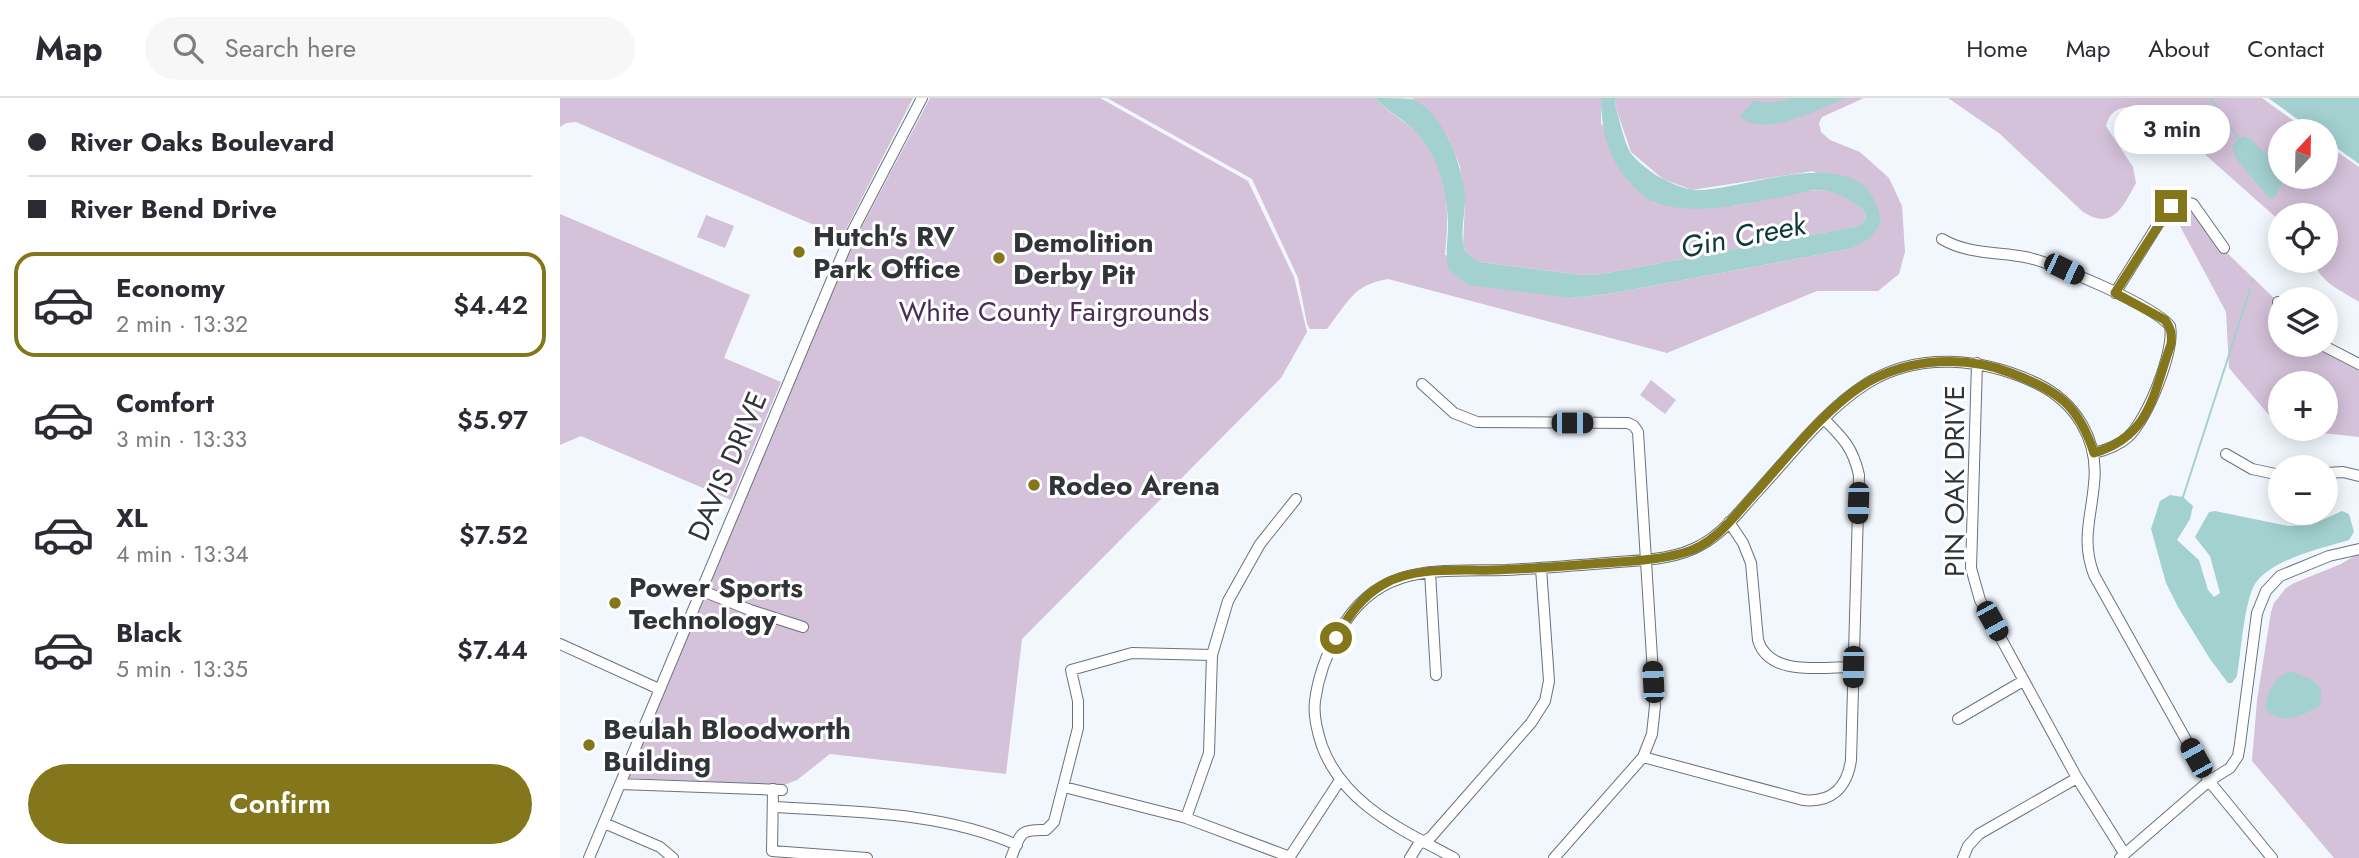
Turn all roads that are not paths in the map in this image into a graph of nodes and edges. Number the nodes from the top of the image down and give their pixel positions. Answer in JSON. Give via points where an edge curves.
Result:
{"nodes":[{"id":1,"x":922,"y":98,"type":"edge"},
{"id":2,"x":1942,"y":239,"type":"dead end"},
{"id":3,"x":2224,"y":248,"type":"dead end"},
{"id":4,"x":2115,"y":293,"type":"junction"},
{"id":5,"x":2338,"y":353,"type":"edge"},
{"id":6,"x":1977,"y":363,"type":"junction"},
{"id":7,"x":2359,"y":364,"type":"edge"},
{"id":8,"x":1422,"y":384,"type":"dead end"},
{"id":9,"x":1824,"y":419,"type":"junction"},
{"id":10,"x":2094,"y":453,"type":"junction"},
{"id":11,"x":2226,"y":454,"type":"dead end"},
{"id":12,"x":2268,"y":472,"type":"edge"},
{"id":13,"x":2338,"y":472,"type":"edge"},
{"id":14,"x":2359,"y":476,"type":"edge"},
{"id":15,"x":1296,"y":499,"type":"dead end"},
{"id":16,"x":1729,"y":522,"type":"junction"},
{"id":17,"x":2359,"y":549,"type":"edge"},
{"id":18,"x":1647,"y":559,"type":"junction"},
{"id":19,"x":1541,"y":568,"type":"junction"},
{"id":20,"x":1430,"y":572,"type":"junction"},
{"id":21,"x":700,"y":590,"type":"junction"},
{"id":22,"x":803,"y":627,"type":"dead end"},
{"id":23,"x":560,"y":644,"type":"edge"},
{"id":24,"x":1212,"y":655,"type":"junction"},
{"id":25,"x":1853,"y":667,"type":"junction"},
{"id":26,"x":1436,"y":675,"type":"dead end"},
{"id":27,"x":2023,"y":681,"type":"junction"},
{"id":28,"x":659,"y":689,"type":"junction"},
{"id":29,"x":1958,"y":719,"type":"dead end"},
{"id":30,"x":1643,"y":757,"type":"junction"},
{"id":31,"x":2077,"y":778,"type":"junction"},
{"id":32,"x":1340,"y":780,"type":"junction"},
{"id":33,"x":2209,"y":781,"type":"junction"},
{"id":34,"x":620,"y":784,"type":"junction"},
{"id":35,"x":1064,"y":787,"type":"junction"},
{"id":36,"x":774,"y":807,"type":"junction"},
{"id":37,"x":1186,"y":818,"type":"junction"},
{"id":38,"x":604,"y":823,"type":"junction"},
{"id":39,"x":1424,"y":841,"type":"junction"},
{"id":40,"x":1017,"y":845,"type":"junction"},
{"id":41,"x":2122,"y":855,"type":"edge"},
{"id":42,"x":821,"y":856,"type":"edge"},
{"id":43,"x":1289,"y":857,"type":"edge"},
{"id":44,"x":589,"y":858,"type":"edge"},
{"id":45,"x":673,"y":858,"type":"edge"},
{"id":46,"x":867,"y":858,"type":"edge"},
{"id":47,"x":1011,"y":858,"type":"edge"},
{"id":48,"x":1410,"y":858,"type":"edge"},
{"id":49,"x":1454,"y":858,"type":"edge"},
{"id":50,"x":1554,"y":858,"type":"edge"},
{"id":51,"x":1963,"y":858,"type":"edge"},
{"id":52,"x":2272,"y":858,"type":"edge"}],
"edges":[{"from":1,"to":21,"type":"street","name":"DAVIS DRIVE","via":[[851,234]]},
{"from":2,"to":4,"type":"street","via":[[1956,247],[2045,262]]},
{"from":3,"to":4,"type":"street","via":[[2193,204],[2177,203],[2165,213]]},
{"from":4,"to":10,"type":"street","via":[[2165,320],[2171,344],[2139,426],[2120,443]]},
{"from":5,"to":7,"type":"street"},
{"from":6,"to":9,"type":"street","via":[[1906,367],[1868,383]]},
{"from":6,"to":10,"type":"street","via":[[2059,396],[2076,413]]},
{"from":6,"to":27,"type":"street","name":"PIN OAK DRIVE","via":[[1971,568],[1980,600]]},
{"from":8,"to":18,"type":"street","via":[[1454,413],[1477,422],[1634,426]]},
{"from":9,"to":16,"type":"street"},
{"from":9,"to":25,"type":"street","via":[[1855,456],[1859,475]]},
{"from":10,"to":33,"type":"street","via":[[2086,537],[2094,575]]},
{"from":11,"to":12,"type":"street"},
{"from":13,"to":14,"type":"street"},
{"from":15,"to":24,"type":"street","via":[[1260,544],[1233,590]]},
{"from":16,"to":18,"type":"street","via":[[1701,546]]},
{"from":16,"to":25,"type":"street","via":[[1751,563],[1761,651],[1780,664]]},
{"from":17,"to":33,"type":"street","via":[[2280,576],[2266,591],[2257,612],[2238,756],[2230,768]]},
{"from":18,"to":19,"type":"street"},
{"from":18,"to":30,"type":"street","via":[[1655,706]]},
{"from":19,"to":20,"type":"street"},
{"from":19,"to":39,"type":"street","via":[[1549,681],[1545,701],[1531,723]]},
{"from":20,"to":26,"type":"street"},
{"from":20,"to":32,"type":"street","via":[[1385,583],[1363,599],[1350,612],[1325,661],[1314,710],[1326,756]]},
{"from":21,"to":22,"type":"street"},
{"from":21,"to":28,"type":"street","name":"DAVIS DRIVE"},
{"from":23,"to":28,"type":"street"},
{"from":24,"to":35,"type":"street","via":[[1132,653],[1071,670],[1079,713]]},
{"from":24,"to":37,"type":"street","via":[[1209,752]]},
{"from":25,"to":30,"type":"street","via":[[1850,768],[1844,784],[1822,800],[1802,800]]},
{"from":27,"to":29,"type":"street"},
{"from":27,"to":31,"type":"street","name":"PIN OAK DRIVE"},
{"from":28,"to":34,"type":"street","name":"DAVIS DRIVE"},
{"from":30,"to":50,"type":"street"},
{"from":31,"to":41,"type":"street","name":"PIN OAK DRIVE"},
{"from":31,"to":51,"type":"street","via":[[1979,834]]},
{"from":32,"to":39,"type":"street","via":[[1361,802]]},
{"from":32,"to":43,"type":"street"},
{"from":33,"to":41,"type":"street"},
{"from":33,"to":52,"type":"street"},
{"from":34,"to":36,"type":"street","via":[[777,789]]},
{"from":34,"to":38,"type":"street","name":"DAVIS DRIVE"},
{"from":35,"to":37,"type":"street"},
{"from":35,"to":40,"type":"street","via":[[1051,828],[1028,830]]},
{"from":36,"to":40,"type":"street","via":[[883,813],[987,832]]},
{"from":36,"to":42,"type":"street","via":[[772,851]]},
{"from":37,"to":43,"type":"street"},
{"from":38,"to":44,"type":"street","name":"DAVIS DRIVE"},
{"from":38,"to":45,"type":"street","via":[[660,847]]},
{"from":39,"to":48,"type":"street"},
{"from":39,"to":49,"type":"street"},
{"from":40,"to":47,"type":"street"},
{"from":42,"to":46,"type":"street"}]}
